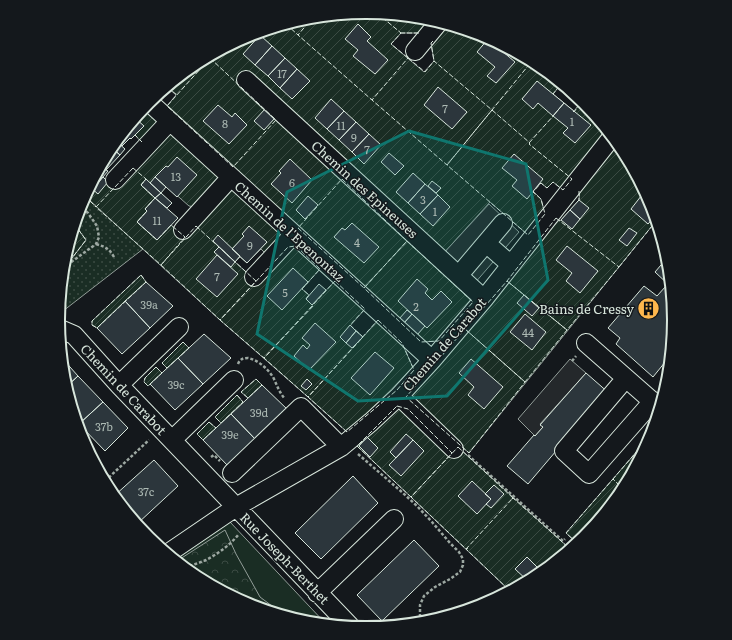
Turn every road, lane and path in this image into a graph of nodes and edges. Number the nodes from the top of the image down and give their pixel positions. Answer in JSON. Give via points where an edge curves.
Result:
{"nodes":[{"id":1,"x":435,"y":27,"type":"edge"},
{"id":2,"x":415,"y":51,"type":"dead end"},
{"id":3,"x":246,"y":80,"type":"dead end"},
{"id":4,"x":154,"y":106,"type":"edge"},
{"id":5,"x":170,"y":121,"type":"junction"},
{"id":6,"x":608,"y":142,"type":"edge"},
{"id":7,"x":232,"y":177,"type":"junction"},
{"id":8,"x":115,"y":180,"type":"dead end"},
{"id":9,"x":86,"y":211,"type":"edge"},
{"id":10,"x":503,"y":223,"type":"dead end"},
{"id":11,"x":183,"y":230,"type":"dead end"},
{"id":12,"x":294,"y":234,"type":"junction"},
{"id":13,"x":486,"y":243,"type":"junction"},
{"id":14,"x":96,"y":244,"type":"junction"},
{"id":15,"x":114,"y":257,"type":"dead end"},
{"id":16,"x":71,"y":262,"type":"edge"},
{"id":17,"x":511,"y":265,"type":"junction"},
{"id":18,"x":458,"y":275,"type":"junction"},
{"id":19,"x":254,"y":277,"type":"dead end"},
{"id":20,"x":484,"y":299,"type":"junction"},
{"id":21,"x":179,"y":328,"type":"dead end"},
{"id":22,"x":66,"y":331,"type":"edge"},
{"id":23,"x":586,"y":343,"type":"dead end"},
{"id":24,"x":432,"y":360,"type":"junction"},
{"id":25,"x":626,"y":378,"type":"junction"},
{"id":26,"x":234,"y":380,"type":"joint"},
{"id":27,"x":119,"y":385,"type":"junction"},
{"id":28,"x":399,"y":396,"type":"junction"},
{"id":29,"x":656,"y":404,"type":"edge"},
{"id":30,"x":655,"y":405,"type":"edge"},
{"id":31,"x":296,"y":412,"type":"junction"},
{"id":32,"x":166,"y":435,"type":"junction"},
{"id":33,"x":341,"y":446,"type":"junction"},
{"id":34,"x":454,"y":449,"type":"joint"},
{"id":35,"x":232,"y":473,"type":"dead end"},
{"id":36,"x":109,"y":477,"type":"edge"},
{"id":37,"x":236,"y":507,"type":"junction"},
{"id":38,"x":394,"y":519,"type":"dead end"},
{"id":39,"x":249,"y":521,"type":"junction"},
{"id":40,"x":565,"y":539,"type":"dead end"},
{"id":41,"x":173,"y":550,"type":"edge"},
{"id":42,"x":192,"y":565,"type":"edge"},
{"id":43,"x":318,"y":593,"type":"junction"},
{"id":44,"x":420,"y":616,"type":"edge"},
{"id":45,"x":344,"y":620,"type":"edge"}],
"edges":[{"from":1,"to":2,"type":"street"},
{"from":3,"to":18,"type":"street","name":"Chemin des Epineuses"},
{"from":4,"to":5,"type":"street","name":"Chemin de l'Epenontaz"},
{"from":5,"to":7,"type":"street","name":"Chemin de l'Epenontaz"},
{"from":5,"to":8,"type":"street"},
{"from":6,"to":17,"type":"street","name":"Chemin de Carabot"},
{"from":7,"to":11,"type":"street"},
{"from":7,"to":12,"type":"street","name":"Chemin de l'Epenontaz"},
{"from":9,"to":14,"type":"path","via":[[97,226],[99,237]]},
{"from":10,"to":13,"type":"street"},
{"from":12,"to":19,"type":"street"},
{"from":12,"to":24,"type":"street","name":"Chemin de l'Epenontaz"},
{"from":13,"to":17,"type":"street"},
{"from":13,"to":18,"type":"street"},
{"from":14,"to":15,"type":"path","via":[[105,246]]},
{"from":14,"to":16,"type":"path"},
{"from":17,"to":20,"type":"street","name":"Chemin de Carabot"},
{"from":18,"to":20,"type":"street","name":"Chemin des Epineuses"},
{"from":20,"to":24,"type":"street","name":"Chemin de Carabot"},
{"from":21,"to":27,"type":"street"},
{"from":22,"to":27,"type":"street","name":"Chemin de Carabot","via":[[74,335]]},
{"from":23,"to":25,"type":"street"},
{"from":24,"to":28,"type":"street","name":"Chemin de Carabot"},
{"from":25,"to":29,"type":"street"},
{"from":25,"to":30,"type":"street","via":[[564,451],[589,474]]},
{"from":26,"to":31,"type":"path","via":[[232,376],[240,360],[252,359],[262,364],[273,376],[280,394]]},
{"from":26,"to":32,"type":"street"},
{"from":27,"to":32,"type":"street","name":"Chemin de Carabot"},
{"from":28,"to":33,"type":"street","name":"Chemin de Carabot"},
{"from":28,"to":34,"type":"street"},
{"from":31,"to":33,"type":"street","via":[[301,407]]},
{"from":31,"to":35,"type":"street"},
{"from":32,"to":36,"type":"path"},
{"from":32,"to":37,"type":"street","name":"Chemin de Carabot"},
{"from":33,"to":37,"type":"street","name":"Chemin de Carabot"},
{"from":33,"to":44,"type":"path","via":[[352,450],[403,493],[460,552],[463,559],[460,572],[424,596],[420,605]]},
{"from":34,"to":40,"type":"path","via":[[457,445],[563,541]]},
{"from":37,"to":39,"type":"street","name":"Rue Joseph-Berthet"},
{"from":37,"to":41,"type":"street","name":"Chemin de Carabot"},
{"from":38,"to":43,"type":"street"},
{"from":39,"to":42,"type":"path","via":[[236,538],[221,550]]},
{"from":39,"to":43,"type":"street","name":"Rue Joseph-Berthet"},
{"from":43,"to":45,"type":"street","name":"Rue Joseph-Berthet"}]}
